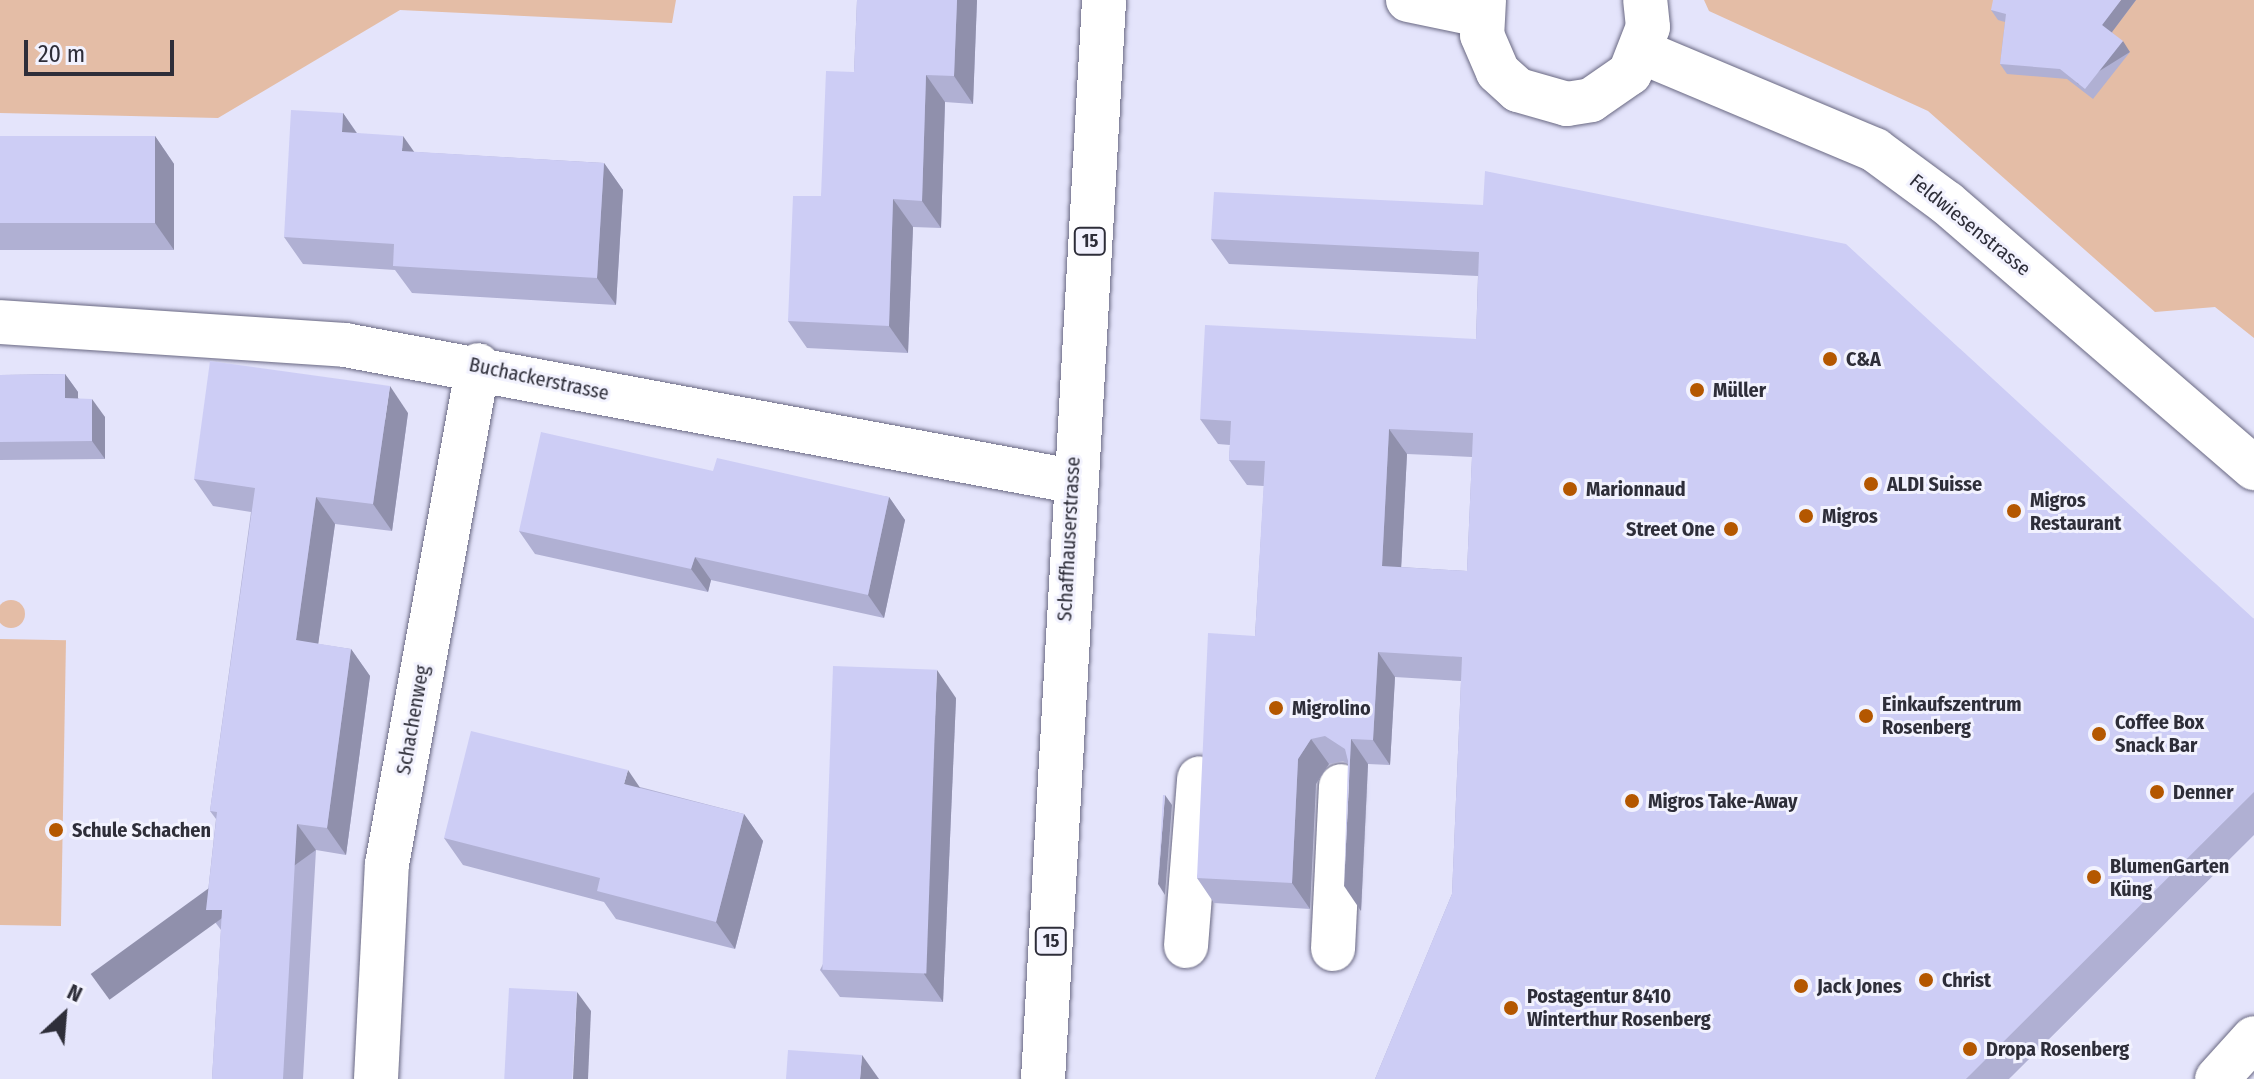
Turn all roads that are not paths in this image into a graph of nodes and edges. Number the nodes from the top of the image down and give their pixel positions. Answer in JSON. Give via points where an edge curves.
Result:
{"nodes":[{"id":1,"x":1104,"y":0,"type":"edge"},
{"id":2,"x":1408,"y":0,"type":"edge"},
{"id":3,"x":1645,"y":0,"type":"edge"},
{"id":4,"x":1483,"y":8,"type":"edge"},
{"id":5,"x":1642,"y":52,"type":"junction"},
{"id":6,"x":0,"y":322,"type":"edge"},
{"id":7,"x":478,"y":365,"type":"junction"},
{"id":8,"x":2254,"y":468,"type":"edge"},
{"id":9,"x":1072,"y":481,"type":"junction"},
{"id":10,"x":1199,"y":779,"type":"edge"},
{"id":11,"x":1341,"y":786,"type":"dead end"},
{"id":12,"x":1186,"y":946,"type":"dead end"},
{"id":13,"x":1333,"y":949,"type":"dead end"},
{"id":14,"x":2254,"y":1038,"type":"edge"},
{"id":15,"x":376,"y":1079,"type":"edge"},
{"id":16,"x":1043,"y":1079,"type":"edge"},
{"id":17,"x":2217,"y":1079,"type":"edge"}],
"edges":[{"from":1,"to":9,"type":"street","name":"Schaffhauserstrasse","number":"15"},
{"from":2,"to":4,"type":"street"},
{"from":3,"to":5,"type":"street"},
{"from":4,"to":5,"type":"street","via":[[1498,72],[1543,101],[1591,100],[1612,89]]},
{"from":5,"to":8,"type":"street","name":"Feldwiesenstrasse","via":[[1875,150],[1947,203]]},
{"from":6,"to":7,"type":"street","name":"Buchackerstrasse","via":[[227,332]]},
{"from":7,"to":9,"type":"street","name":"Buchackerstrasse"},
{"from":7,"to":15,"type":"street","name":"Schachenweg","via":[[387,864]]},
{"from":9,"to":16,"type":"street","name":"Schaffhauserstrasse","number":"15"},
{"from":10,"to":12,"type":"street"},
{"from":11,"to":13,"type":"street"},
{"from":14,"to":17,"type":"street"}]}
